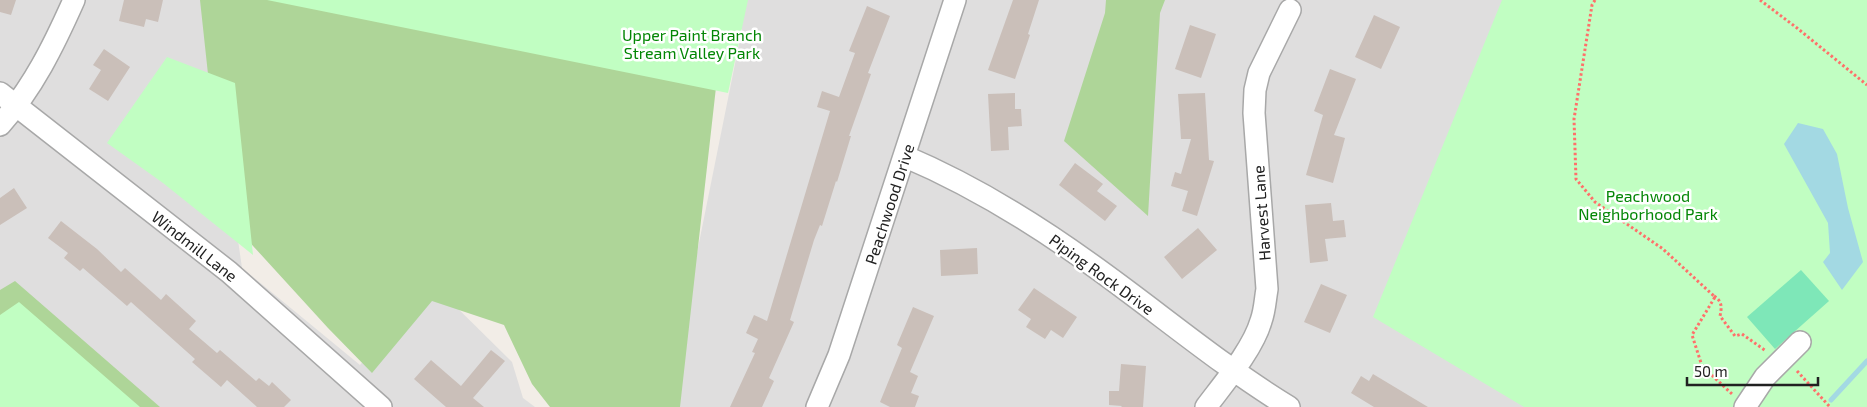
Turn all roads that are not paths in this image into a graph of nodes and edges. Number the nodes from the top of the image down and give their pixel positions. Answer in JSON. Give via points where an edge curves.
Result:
{"nodes":[{"id":1,"x":74,"y":0,"type":"edge"},
{"id":2,"x":956,"y":0,"type":"edge"},
{"id":3,"x":1290,"y":10,"type":"dead end"},
{"id":4,"x":8,"y":100,"type":"edge"},
{"id":5,"x":0,"y":125,"type":"edge"},
{"id":6,"x":904,"y":156,"type":"junction"},
{"id":7,"x":1800,"y":342,"type":"dead end"},
{"id":8,"x":1232,"y":371,"type":"junction"},
{"id":9,"x":381,"y":407,"type":"edge"},
{"id":10,"x":817,"y":407,"type":"edge"},
{"id":11,"x":1206,"y":407,"type":"edge"},
{"id":12,"x":1290,"y":407,"type":"edge"},
{"id":13,"x":1745,"y":407,"type":"edge"}],
"edges":[{"from":1,"to":4,"type":"street","via":[[54,46]]},
{"from":2,"to":6,"type":"street","name":"Peachwood Drive"},
{"from":3,"to":8,"type":"street","name":"Harvest Lane","via":[[1259,73],[1255,90],[1265,308],[1253,339]]},
{"from":4,"to":5,"type":"street"},
{"from":4,"to":9,"type":"street","name":"Windmill Lane","via":[[229,272]]},
{"from":6,"to":8,"type":"street","name":"Piping Rock Drive","via":[[954,179],[1061,243]]},
{"from":6,"to":10,"type":"street","name":"Peachwood Drive","via":[[839,355]]},
{"from":7,"to":13,"type":"street","via":[[1765,377]]},
{"from":8,"to":11,"type":"street","name":"Harvest Lane"},
{"from":8,"to":12,"type":"street","name":"Piping Rock Drive"}]}
